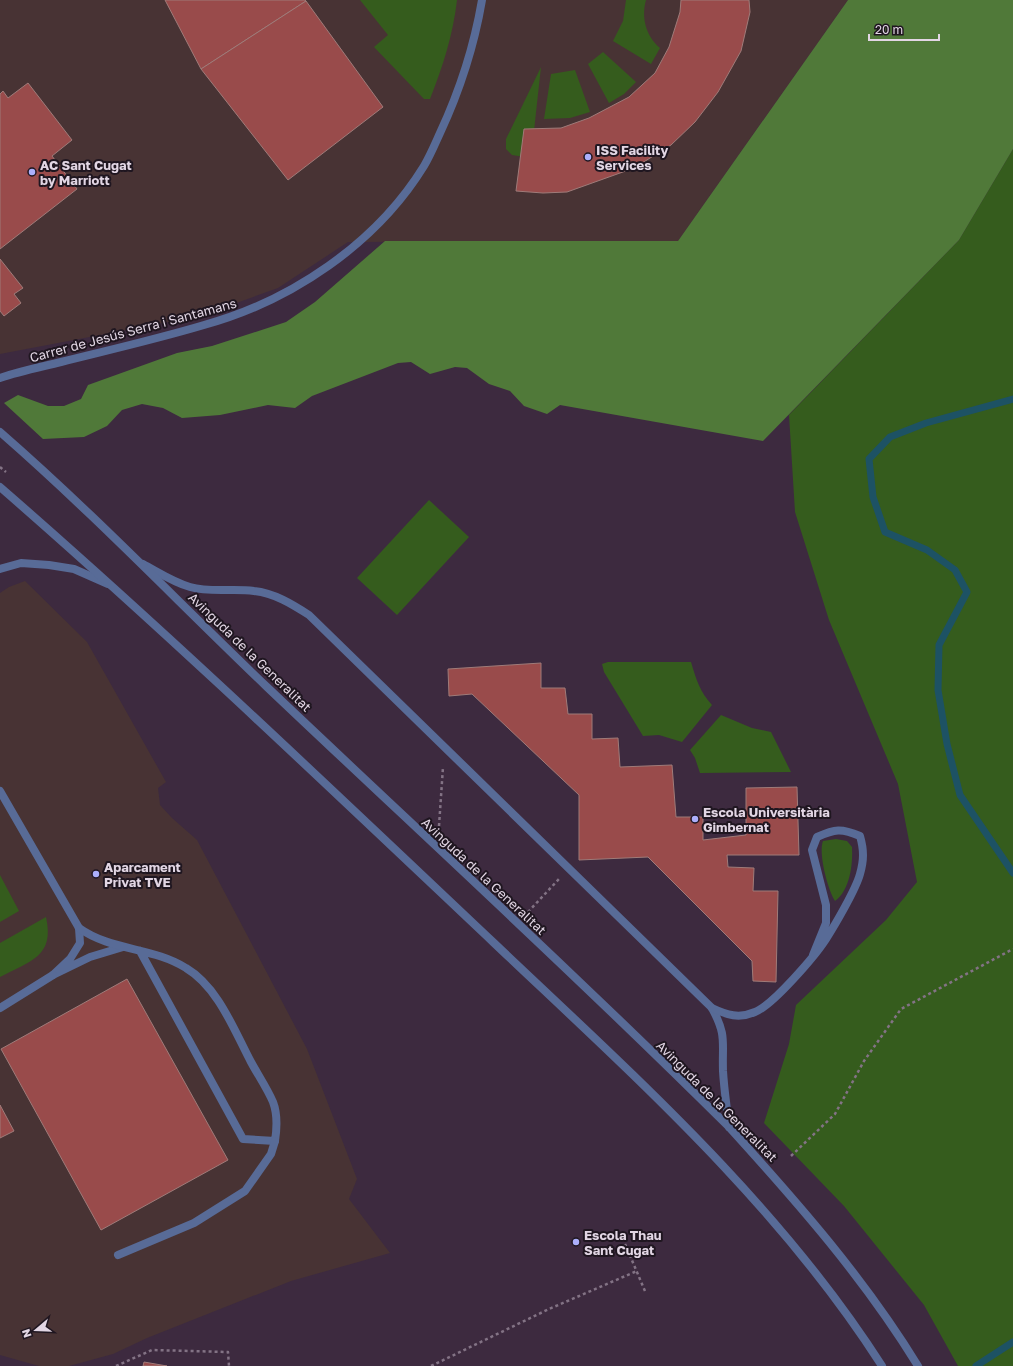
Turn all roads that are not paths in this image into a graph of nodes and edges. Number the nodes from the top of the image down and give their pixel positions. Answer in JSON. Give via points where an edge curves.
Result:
{"nodes":[{"id":1,"x":482,"y":0,"type":"edge"},
{"id":2,"x":1,"y":376,"type":"edge"},
{"id":3,"x":0,"y":432,"type":"edge"},
{"id":4,"x":0,"y":487,"type":"edge"},
{"id":5,"x":143,"y":564,"type":"junction"},
{"id":6,"x":0,"y":569,"type":"edge"},
{"id":7,"x":115,"y":587,"type":"junction"},
{"id":8,"x":0,"y":791,"type":"edge"},
{"id":9,"x":79,"y":928,"type":"junction"},
{"id":10,"x":124,"y":947,"type":"junction"},
{"id":11,"x":140,"y":951,"type":"junction"},
{"id":12,"x":813,"y":955,"type":"junction"},
{"id":13,"x":53,"y":976,"type":"junction"},
{"id":14,"x":0,"y":1008,"type":"edge"},
{"id":15,"x":712,"y":1008,"type":"junction"},
{"id":16,"x":729,"y":1127,"type":"junction"},
{"id":17,"x":274,"y":1141,"type":"junction"},
{"id":18,"x":118,"y":1255,"type":"dead end"},
{"id":19,"x":882,"y":1366,"type":"edge"},
{"id":20,"x":918,"y":1366,"type":"edge"}],
"edges":[{"from":1,"to":2,"type":"street","name":"Carrer de Jesús Serra i Santamans","via":[[476,36],[466,70],[452,107],[424,166],[376,227],[340,256],[281,296],[244,312],[205,325]]},
{"from":3,"to":5,"type":"street","name":"Avinguda de la Generalitat","via":[[50,475]]},
{"from":4,"to":7,"type":"street"},
{"from":5,"to":15,"type":"street","via":[[191,587],[218,591],[254,591],[287,600],[309,615]]},
{"from":5,"to":16,"type":"street","name":"Avinguda de la Generalitat","via":[[250,670]]},
{"from":6,"to":7,"type":"street","via":[[21,563],[74,569]]},
{"from":7,"to":19,"type":"street","via":[[623,1066],[708,1150],[761,1206],[829,1289]]},
{"from":8,"to":9,"type":"street"},
{"from":9,"to":10,"type":"street","via":[[90,936]]},
{"from":9,"to":13,"type":"street","via":[[80,943],[70,959]]},
{"from":10,"to":11,"type":"street"},
{"from":10,"to":13,"type":"street","via":[[90,957]]},
{"from":11,"to":17,"type":"street","via":[[243,1139]]},
{"from":11,"to":17,"type":"street","via":[[166,957],[187,968],[207,986],[224,1011],[273,1103],[278,1126]]},
{"from":12,"to":12,"type":"street","via":[[826,939],[860,875],[864,852],[860,836],[846,830],[834,830],[817,837],[812,850],[826,905],[826,923]]},
{"from":12,"to":15,"type":"street","via":[[768,1006],[738,1017]]},
{"from":13,"to":14,"type":"street"},
{"from":15,"to":16,"type":"street","via":[[721,1024],[725,1042],[723,1071]]},
{"from":16,"to":20,"type":"street","name":"Avinguda de la Generalitat","via":[[797,1201],[855,1273]]},
{"from":17,"to":18,"type":"street","via":[[271,1154],[246,1191],[194,1223]]}]}
